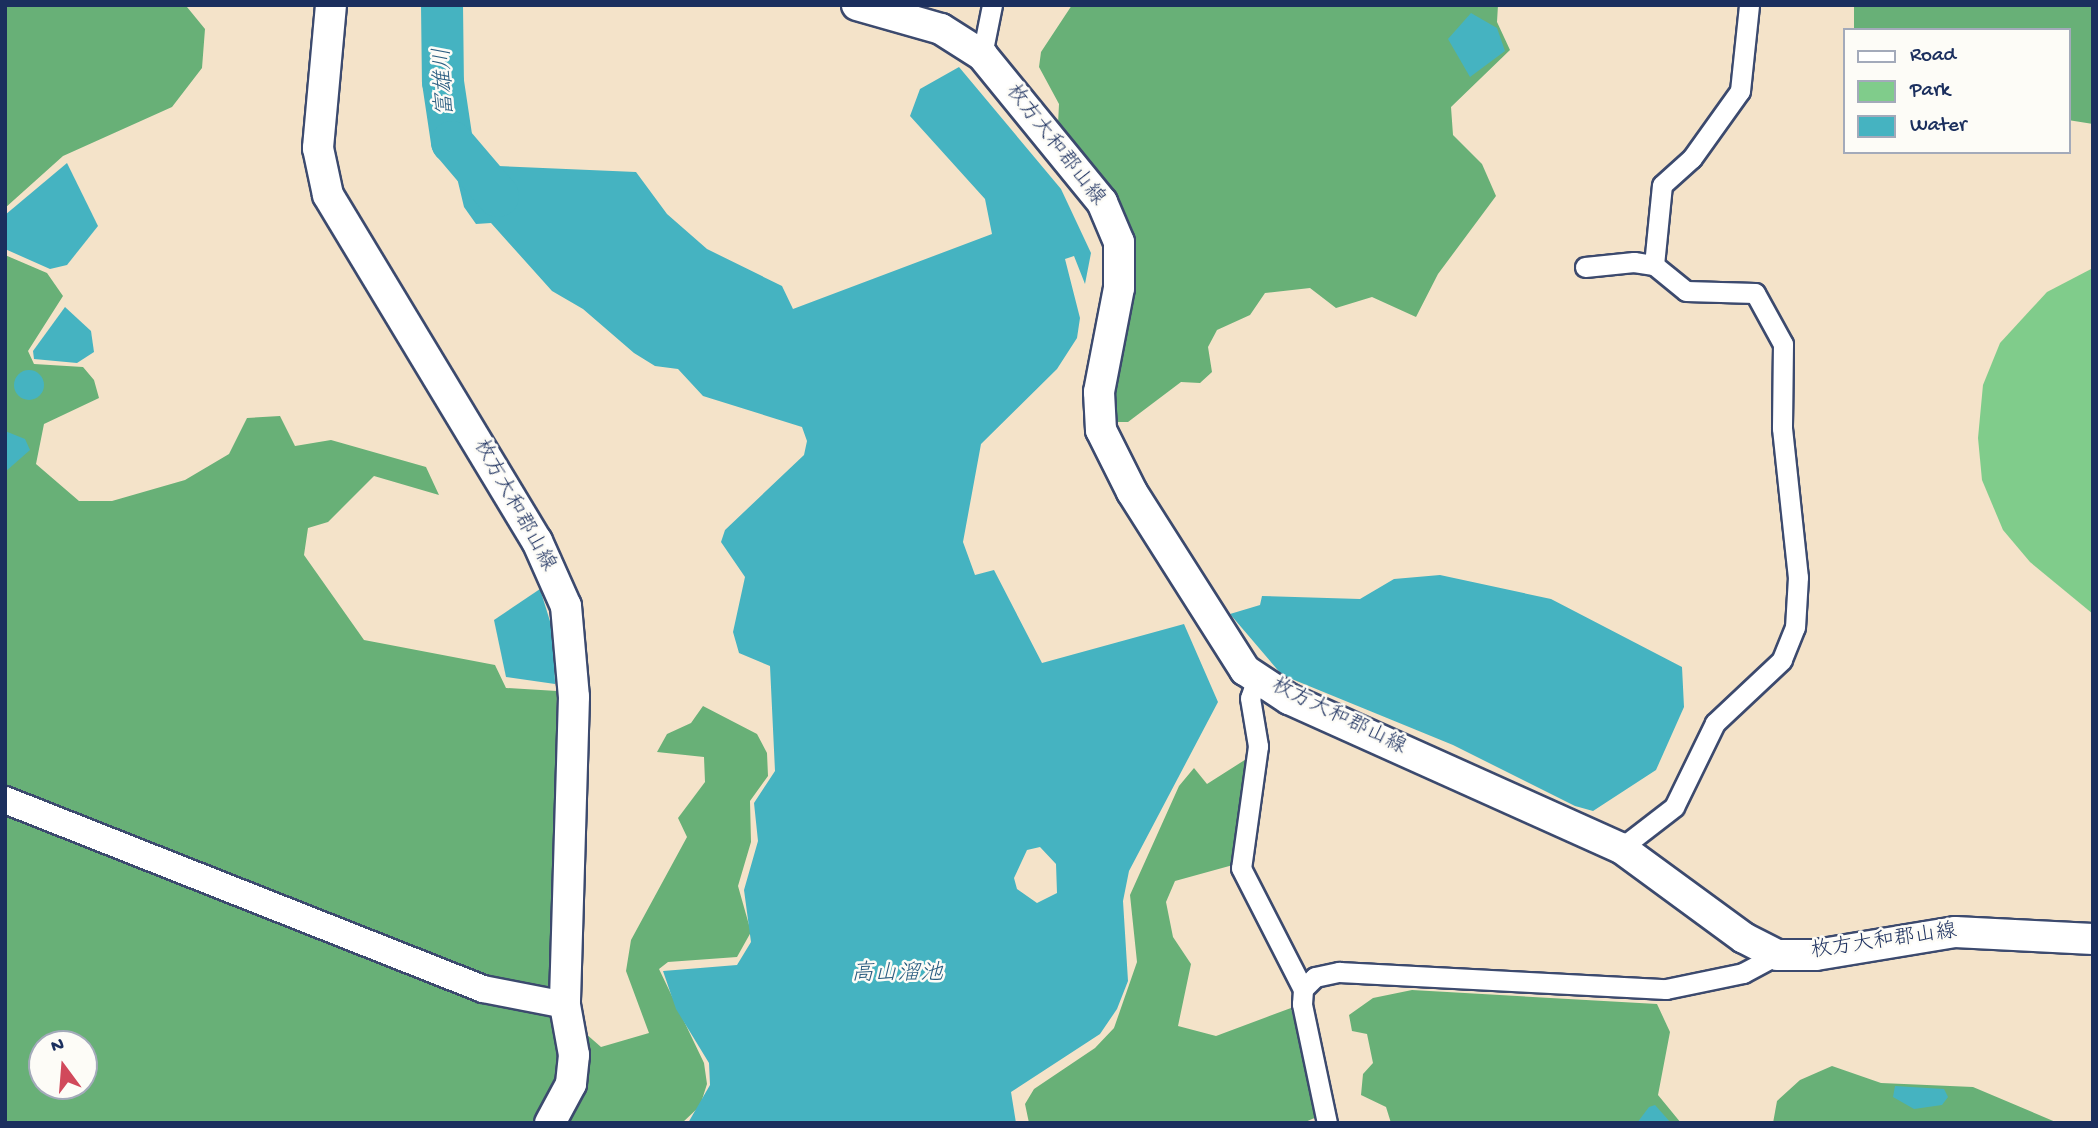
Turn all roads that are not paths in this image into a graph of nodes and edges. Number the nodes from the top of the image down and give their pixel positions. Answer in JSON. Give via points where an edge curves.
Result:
{"nodes":[{"id":1,"x":331,"y":5,"type":"edge"},
{"id":2,"x":857,"y":5,"type":"edge"},
{"id":3,"x":992,"y":5,"type":"edge"},
{"id":4,"x":1749,"y":5,"type":"edge"},
{"id":5,"x":982,"y":55,"type":"junction"},
{"id":6,"x":1654,"y":265,"type":"junction"},
{"id":7,"x":1585,"y":267,"type":"dead end"},
{"id":8,"x":1257,"y":678,"type":"junction"},
{"id":9,"x":5,"y":800,"type":"edge"},
{"id":10,"x":1621,"y":848,"type":"junction"},
{"id":11,"x":2093,"y":939,"type":"edge"},
{"id":12,"x":1777,"y":955,"type":"junction"},
{"id":13,"x":1303,"y":989,"type":"junction"},
{"id":14,"x":565,"y":1005,"type":"junction"},
{"id":15,"x":550,"y":1123,"type":"edge"},
{"id":16,"x":1327,"y":1123,"type":"edge"}],
"edges":[{"from":1,"to":14,"type":"main road","name":"枚方大和郡山線","via":[[318,149],[328,195],[537,541],[566,606],[574,697]]},
{"from":2,"to":5,"type":"main road","name":"枚方大和郡山線","via":[[941,29]]},
{"from":3,"to":5,"type":"street"},
{"from":4,"to":6,"type":"street","via":[[1740,91],[1692,158],[1662,185]]},
{"from":5,"to":8,"type":"main road","name":"枚方大和郡山線","via":[[1102,202],[1119,242],[1119,288],[1099,392],[1101,430],[1217,634]]},
{"from":6,"to":7,"type":"street"},
{"from":6,"to":10,"type":"street","via":[[1686,292],[1755,293],[1783,344],[1782,428],[1798,578],[1795,627],[1782,660],[1716,723],[1674,807]]},
{"from":8,"to":10,"type":"main road","name":"枚方大和郡山線","via":[[1289,699]]},
{"from":8,"to":13,"type":"street","via":[[1250,698],[1258,746],[1241,868]]},
{"from":9,"to":14,"type":"street","via":[[483,989]]},
{"from":10,"to":12,"type":"main road","name":"枚方大和郡山線","via":[[1744,938]]},
{"from":11,"to":12,"type":"main road","name":"枚方大和郡山線","via":[[1955,932],[1816,955]]},
{"from":12,"to":13,"type":"street","via":[[1743,972],[1667,989],[1339,972],[1315,977]]},
{"from":13,"to":16,"type":"street"},
{"from":14,"to":15,"type":"main road","name":"枚方大和郡山線","via":[[572,1084]]}]}
